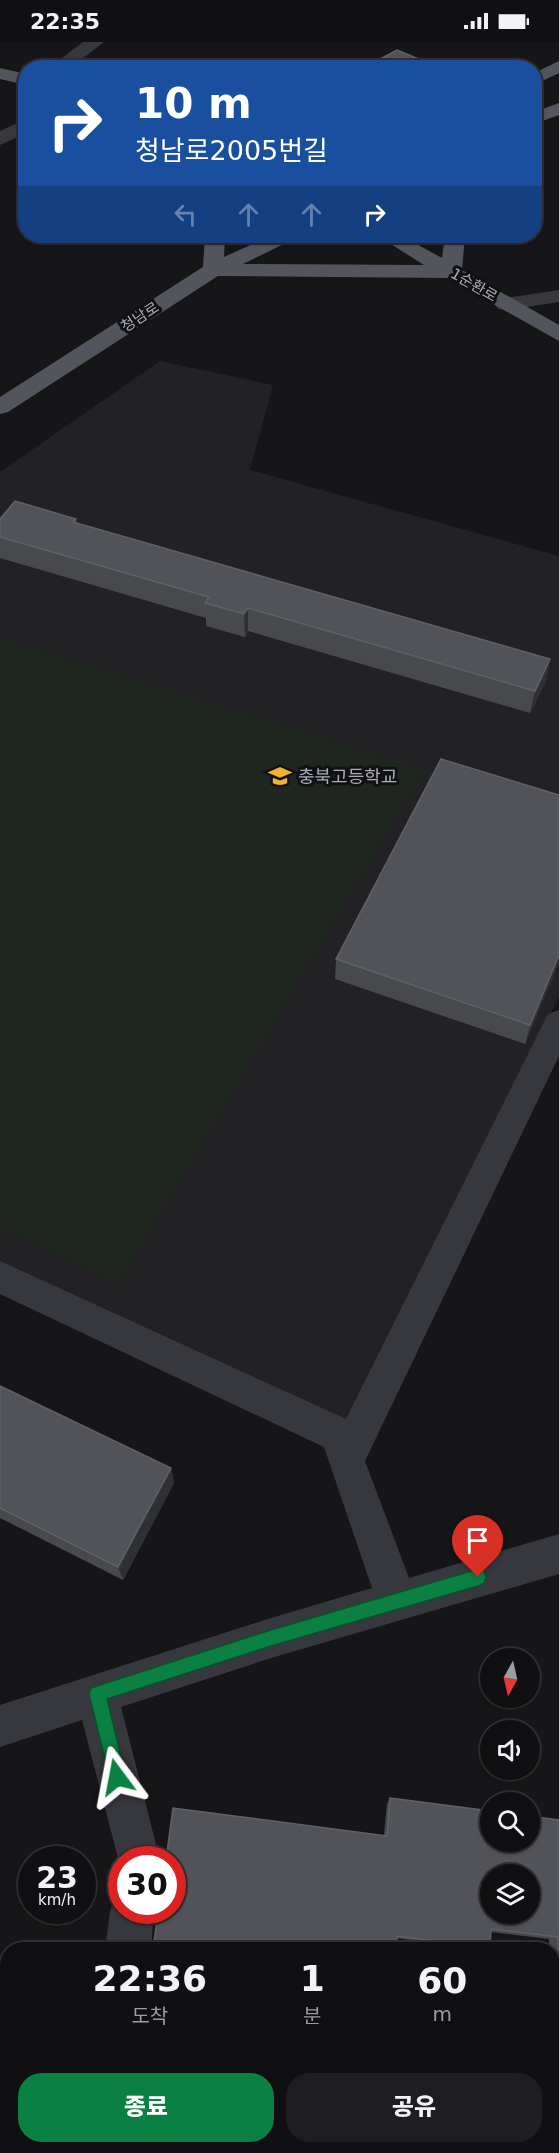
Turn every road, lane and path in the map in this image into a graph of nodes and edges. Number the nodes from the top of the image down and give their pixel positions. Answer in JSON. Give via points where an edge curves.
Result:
{"nodes":[{"id":1,"x":95,"y":42,"type":"edge"},
{"id":2,"x":69,"y":60,"type":"edge"},
{"id":3,"x":559,"y":66,"type":"edge"},
{"id":4,"x":0,"y":73,"type":"edge"},
{"id":5,"x":542,"y":76,"type":"edge"},
{"id":6,"x":18,"y":78,"type":"edge"},
{"id":7,"x":559,"y":109,"type":"edge"},
{"id":8,"x":542,"y":115,"type":"edge"},
{"id":9,"x":18,"y":129,"type":"edge"},
{"id":10,"x":0,"y":139,"type":"edge"},
{"id":11,"x":215,"y":243,"type":"edge"},
{"id":12,"x":270,"y":243,"type":"edge"},
{"id":13,"x":400,"y":243,"type":"edge"},
{"id":14,"x":454,"y":243,"type":"edge"},
{"id":15,"x":213,"y":270,"type":"junction"},
{"id":16,"x":451,"y":272,"type":"junction"},
{"id":17,"x":559,"y":296,"type":"edge"},
{"id":18,"x":506,"y":304,"type":"junction"},
{"id":19,"x":559,"y":334,"type":"edge"},
{"id":20,"x":0,"y":407,"type":"edge"},
{"id":21,"x":559,"y":1023,"type":"edge"},
{"id":22,"x":0,"y":1277,"type":"edge"},
{"id":23,"x":346,"y":1460,"type":"junction"},
{"id":24,"x":559,"y":1554,"type":"edge"},
{"id":25,"x":398,"y":1601,"type":"junction"},
{"id":26,"x":98,"y":1694,"type":"junction"},
{"id":27,"x":0,"y":1726,"type":"edge"},
{"id":28,"x":135,"y":1846,"type":"edge"},
{"id":29,"x":131,"y":1924,"type":"edge"},
{"id":30,"x":129,"y":1942,"type":"edge"}],
"edges":[{"from":1,"to":2,"type":"street"},
{"from":3,"to":5,"type":"main road"},
{"from":4,"to":6,"type":"main road"},
{"from":7,"to":8,"type":"main road"},
{"from":9,"to":10,"type":"street"},
{"from":11,"to":15,"type":"main road"},
{"from":12,"to":15,"type":"main road","name":"청남로"},
{"from":13,"to":16,"type":"main road","name":"1순환로"},
{"from":14,"to":16,"type":"main road"},
{"from":15,"to":16,"type":"main road"},
{"from":15,"to":20,"type":"main road","name":"청남로"},
{"from":16,"to":18,"type":"main road","name":"1순환로"},
{"from":17,"to":18,"type":"street"},
{"from":18,"to":19,"type":"main road","name":"1순환로"},
{"from":21,"to":23,"type":"street"},
{"from":22,"to":23,"type":"street","via":[[340,1435]]},
{"from":23,"to":25,"type":"street"},
{"from":24,"to":25,"type":"street"},
{"from":25,"to":26,"type":"street"},
{"from":26,"to":27,"type":"street"},
{"from":26,"to":28,"type":"street"},
{"from":29,"to":30,"type":"street"}]}
